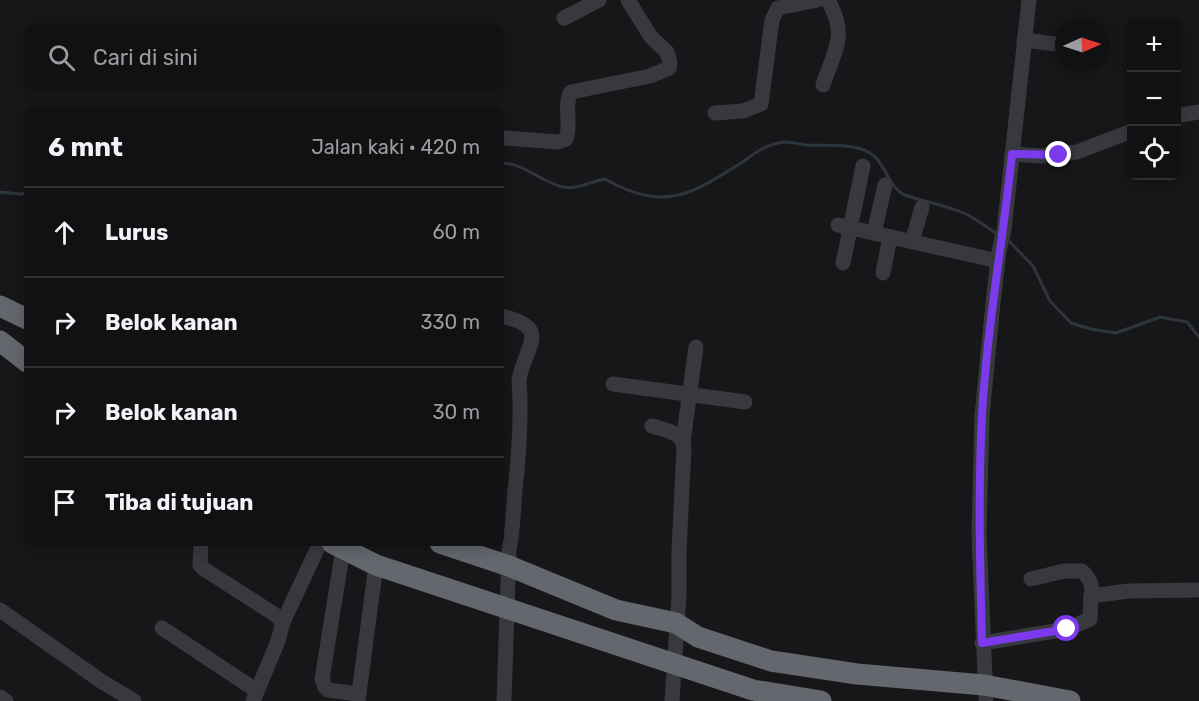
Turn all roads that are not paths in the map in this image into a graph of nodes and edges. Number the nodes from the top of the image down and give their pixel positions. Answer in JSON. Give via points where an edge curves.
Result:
{"nodes":[{"id":1,"x":599,"y":0,"type":"edge"},
{"id":2,"x":628,"y":0,"type":"edge"},
{"id":3,"x":818,"y":0,"type":"edge"},
{"id":4,"x":828,"y":0,"type":"edge"},
{"id":5,"x":1029,"y":0,"type":"edge"},
{"id":6,"x":564,"y":18,"type":"dead end"},
{"id":7,"x":1024,"y":40,"type":"junction"},
{"id":8,"x":1055,"y":44,"type":"edge"},
{"id":9,"x":824,"y":85,"type":"dead end"},
{"id":10,"x":1199,"y":112,"type":"edge"},
{"id":11,"x":716,"y":113,"type":"dead end"},
{"id":12,"x":1181,"y":115,"type":"edge"},
{"id":13,"x":1127,"y":133,"type":"edge"},
{"id":14,"x":504,"y":138,"type":"dead end"},
{"id":15,"x":1012,"y":154,"type":"junction"},
{"id":16,"x":863,"y":166,"type":"dead end"},
{"id":17,"x":885,"y":185,"type":"dead end"},
{"id":18,"x":922,"y":207,"type":"dead end"},
{"id":19,"x":843,"y":226,"type":"junction"},
{"id":20,"x":882,"y":235,"type":"junction"},
{"id":21,"x":912,"y":242,"type":"junction"},
{"id":22,"x":998,"y":256,"type":"junction"},
{"id":23,"x":843,"y":263,"type":"dead end"},
{"id":24,"x":883,"y":273,"type":"dead end"},
{"id":25,"x":0,"y":306,"type":"edge"},
{"id":26,"x":504,"y":317,"type":"edge"},
{"id":27,"x":24,"y":318,"type":"edge"},
{"id":28,"x":0,"y":341,"type":"edge"},
{"id":29,"x":696,"y":347,"type":"dead end"},
{"id":30,"x":24,"y":360,"type":"edge"},
{"id":31,"x":613,"y":384,"type":"dead end"},
{"id":32,"x":690,"y":395,"type":"junction"},
{"id":33,"x":745,"y":402,"type":"dead end"},
{"id":34,"x":652,"y":426,"type":"dead end"},
{"id":35,"x":683,"y":442,"type":"junction"},
{"id":36,"x":201,"y":546,"type":"edge"},
{"id":37,"x":319,"y":546,"type":"edge"},
{"id":38,"x":338,"y":546,"type":"edge"},
{"id":39,"x":449,"y":546,"type":"edge"},
{"id":40,"x":376,"y":565,"type":"junction"},
{"id":41,"x":509,"y":566,"type":"junction"},
{"id":42,"x":1031,"y":579,"type":"dead end"},
{"id":43,"x":1199,"y":590,"type":"edge"},
{"id":44,"x":1091,"y":596,"type":"junction"},
{"id":45,"x":507,"y":609,"type":"junction"},
{"id":46,"x":0,"y":610,"type":"edge"},
{"id":47,"x":283,"y":622,"type":"junction"},
{"id":48,"x":676,"y":623,"type":"junction"},
{"id":49,"x":162,"y":628,"type":"dead end"},
{"id":50,"x":982,"y":643,"type":"junction"},
{"id":51,"x":674,"y":662,"type":"junction"},
{"id":52,"x":985,"y":693,"type":"edge"},
{"id":53,"x":255,"y":696,"type":"edge"},
{"id":54,"x":753,"y":696,"type":"edge"},
{"id":55,"x":0,"y":697,"type":"edge"},
{"id":56,"x":359,"y":697,"type":"edge"},
{"id":57,"x":6,"y":701,"type":"edge"},
{"id":58,"x":134,"y":701,"type":"edge"},
{"id":59,"x":504,"y":701,"type":"edge"},
{"id":60,"x":672,"y":701,"type":"edge"},
{"id":61,"x":821,"y":701,"type":"edge"},
{"id":62,"x":1070,"y":701,"type":"edge"}],
"edges":[{"from":1,"to":6,"type":"street"},
{"from":2,"to":14,"type":"street","via":[[651,38],[667,52],[669,68],[650,76],[571,92],[567,98],[568,133],[558,142]]},
{"from":3,"to":11,"type":"street","via":[[775,11],[761,104],[743,111]]},
{"from":4,"to":9,"type":"street","via":[[840,30]]},
{"from":5,"to":7,"type":"street"},
{"from":7,"to":8,"type":"street"},
{"from":7,"to":15,"type":"street"},
{"from":10,"to":12,"type":"street"},
{"from":13,"to":15,"type":"street","via":[[1077,152]]},
{"from":15,"to":22,"type":"street"},
{"from":16,"to":19,"type":"street"},
{"from":17,"to":20,"type":"street"},
{"from":18,"to":21,"type":"street"},
{"from":19,"to":20,"type":"street"},
{"from":19,"to":23,"type":"street"},
{"from":20,"to":21,"type":"street"},
{"from":20,"to":24,"type":"street"},
{"from":21,"to":22,"type":"street"},
{"from":22,"to":50,"type":"street","via":[[982,416]]},
{"from":25,"to":27,"type":"highway"},
{"from":26,"to":41,"type":"street","via":[[530,328],[533,338],[519,380],[519,453]]},
{"from":28,"to":30,"type":"highway"},
{"from":29,"to":32,"type":"street"},
{"from":31,"to":32,"type":"street"},
{"from":32,"to":33,"type":"street"},
{"from":32,"to":35,"type":"street"},
{"from":34,"to":35,"type":"street","via":[[671,431]]},
{"from":35,"to":48,"type":"street"},
{"from":36,"to":47,"type":"street","via":[[200,565],[204,569]]},
{"from":37,"to":47,"type":"street"},
{"from":38,"to":40,"type":"highway"},
{"from":38,"to":56,"type":"street","via":[[322,679],[328,690]]},
{"from":39,"to":41,"type":"highway"},
{"from":40,"to":45,"type":"highway"},
{"from":40,"to":56,"type":"street"},
{"from":41,"to":45,"type":"street"},
{"from":41,"to":48,"type":"highway","via":[[616,610]]},
{"from":42,"to":44,"type":"street","via":[[1082,571],[1093,589]]},
{"from":43,"to":44,"type":"street"},
{"from":44,"to":50,"type":"street","via":[[1090,619],[1075,627]]},
{"from":45,"to":51,"type":"highway"},
{"from":45,"to":59,"type":"street"},
{"from":46,"to":58,"type":"street"},
{"from":47,"to":53,"type":"street"},
{"from":48,"to":51,"type":"street"},
{"from":48,"to":52,"type":"highway","via":[[698,637],[771,661]]},
{"from":49,"to":53,"type":"street"},
{"from":50,"to":52,"type":"street"},
{"from":51,"to":54,"type":"highway"},
{"from":51,"to":60,"type":"street"},
{"from":52,"to":62,"type":"highway"},
{"from":54,"to":61,"type":"highway"},
{"from":55,"to":57,"type":"street"}]}
